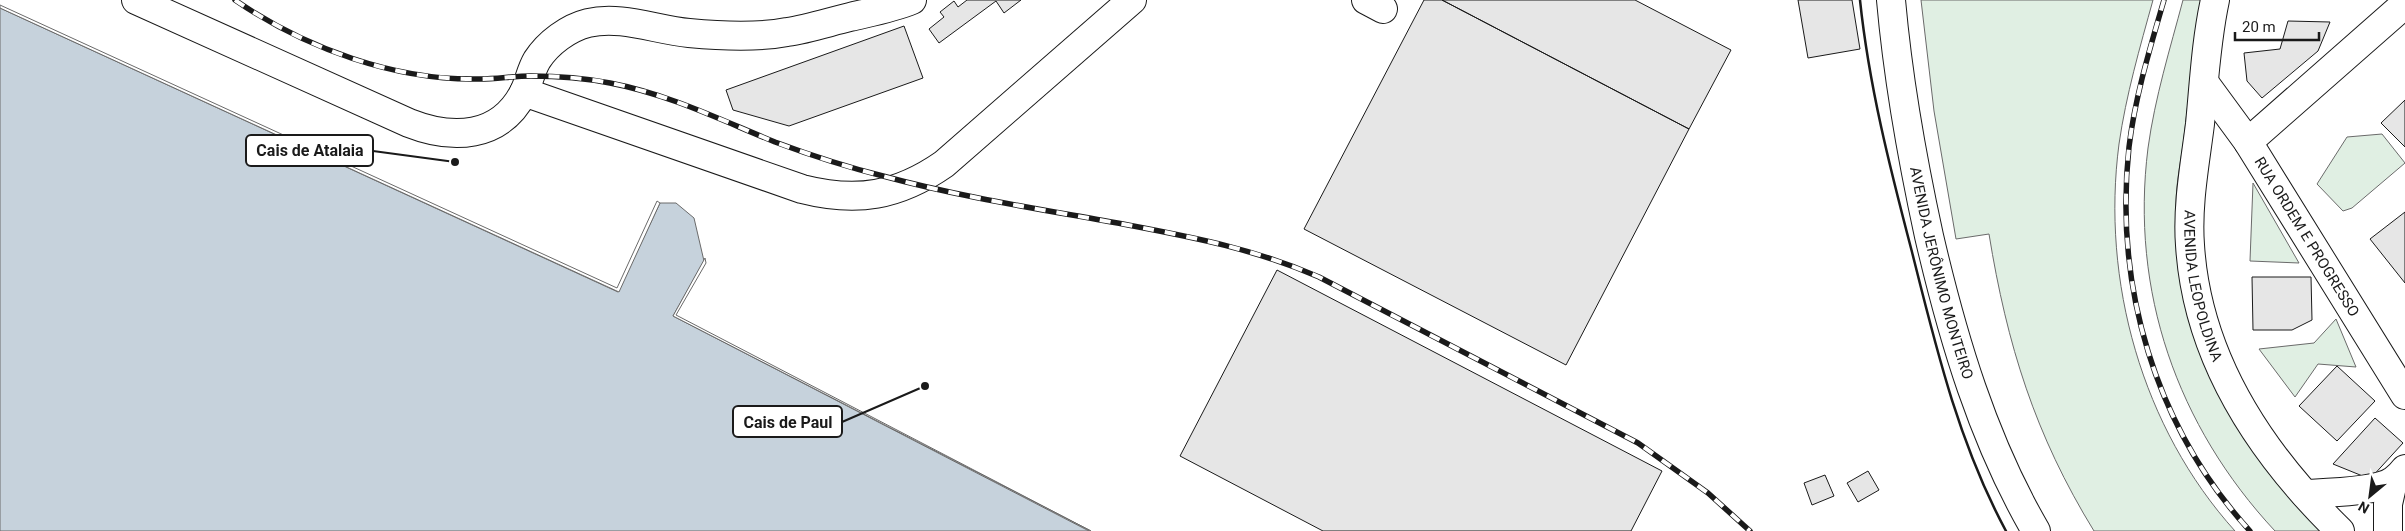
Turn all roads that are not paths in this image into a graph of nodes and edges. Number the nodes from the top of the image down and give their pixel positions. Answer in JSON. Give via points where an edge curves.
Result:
{"nodes":[{"id":1,"x":136,"y":0,"type":"edge"},
{"id":2,"x":912,"y":0,"type":"edge"},
{"id":3,"x":1132,"y":0,"type":"edge"},
{"id":4,"x":1891,"y":0,"type":"edge"},
{"id":5,"x":2215,"y":0,"type":"edge"},
{"id":6,"x":2405,"y":4,"type":"edge"},
{"id":7,"x":2204,"y":82,"type":"junction"},
{"id":8,"x":524,"y":92,"type":"junction"},
{"id":9,"x":2248,"y":142,"type":"junction"},
{"id":10,"x":2405,"y":395,"type":"edge"},
{"id":11,"x":2402,"y":472,"type":"edge"},
{"id":12,"x":2305,"y":494,"type":"junction"},
{"id":13,"x":2036,"y":531,"type":"edge"},
{"id":14,"x":2340,"y":531,"type":"edge"},
{"id":15,"x":2388,"y":531,"type":"edge"}],
"edges":[{"from":1,"to":8,"type":"street","via":[[435,132],[458,134],[488,127],[514,107]]},
{"from":2,"to":8,"type":"street","via":[[787,32],[721,35],[619,21],[588,23],[560,36],[548,47],[537,60]]},
{"from":3,"to":8,"type":"street","via":[[944,164],[909,185],[870,196],[824,194],[802,189]]},
{"from":4,"to":13,"type":"street","name":"AVENIDA JERÔNIMO MONTEIRO","via":[[1917,180],[1950,320],[1983,421]]},
{"from":5,"to":7,"type":"street","name":"AVENIDA LEOPOLDINA"},
{"from":6,"to":9,"type":"street"},
{"from":7,"to":9,"type":"street","name":"RUA ORDEM E PROGRESSO"},
{"from":7,"to":12,"type":"street","name":"AVENIDA LEOPOLDINA","via":[[2190,206],[2193,281],[2200,312],[2209,342],[2234,397],[2266,445]]},
{"from":9,"to":10,"type":"street","name":"RUA ORDEM E PROGRESSO"},
{"from":11,"to":12,"type":"street","via":[[2353,491]]},
{"from":11,"to":15,"type":"street","via":[[2388,504]]},
{"from":12,"to":14,"type":"street","name":"AVENIDA LEOPOLDINA"}]}
